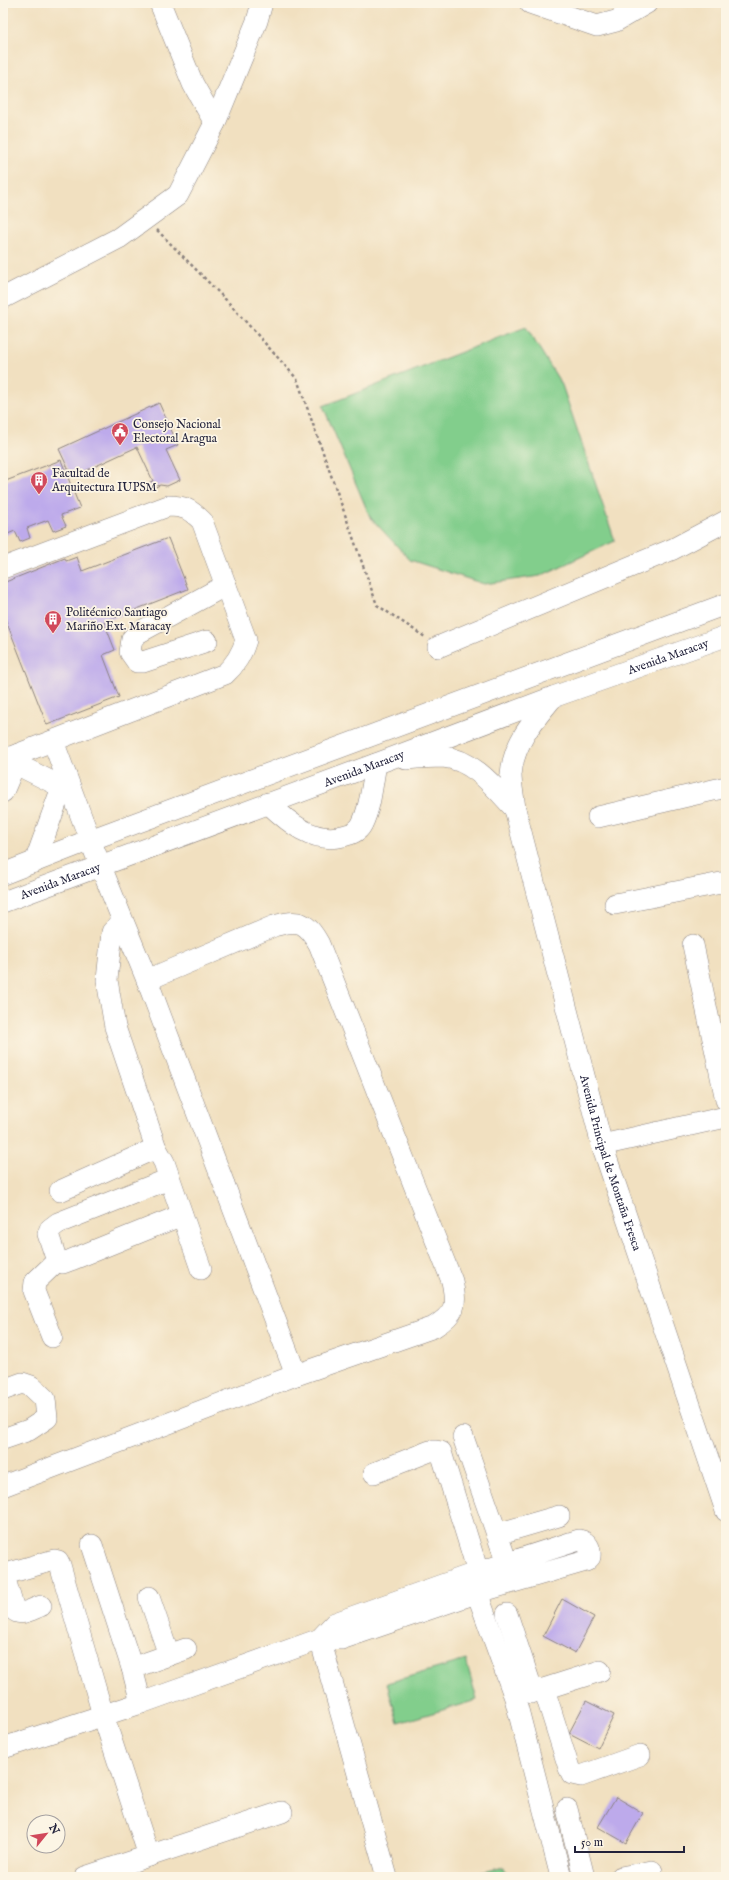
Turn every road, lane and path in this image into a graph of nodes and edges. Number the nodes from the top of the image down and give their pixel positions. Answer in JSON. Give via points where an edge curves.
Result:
{"nodes":[{"id":1,"x":160,"y":3,"type":"edge"},
{"id":2,"x":262,"y":3,"type":"edge"},
{"id":3,"x":530,"y":3,"type":"edge"},
{"id":4,"x":647,"y":3,"type":"edge"},
{"id":5,"x":214,"y":123,"type":"junction"},
{"id":6,"x":146,"y":219,"type":"junction"},
{"id":7,"x":3,"y":298,"type":"edge"},
{"id":8,"x":726,"y":521,"type":"edge"},
{"id":9,"x":3,"y":568,"type":"edge"},
{"id":10,"x":226,"y":585,"type":"junction"},
{"id":11,"x":726,"y":604,"type":"edge"},
{"id":12,"x":726,"y":608,"type":"edge"},
{"id":13,"x":700,"y":615,"type":"junction"},
{"id":14,"x":726,"y":636,"type":"edge"},
{"id":15,"x":207,"y":641,"type":"dead end"},
{"id":16,"x":438,"y":647,"type":"joint"},
{"id":17,"x":553,"y":697,"type":"junction"},
{"id":18,"x":53,"y":741,"type":"junction"},
{"id":19,"x":12,"y":759,"type":"edge"},
{"id":20,"x":382,"y":762,"type":"junction"},
{"id":21,"x":64,"y":781,"type":"junction"},
{"id":22,"x":726,"y":787,"type":"edge"},
{"id":23,"x":3,"y":792,"type":"edge"},
{"id":24,"x":268,"y":803,"type":"junction"},
{"id":25,"x":515,"y":809,"type":"junction"},
{"id":26,"x":598,"y":817,"type":"dead end"},
{"id":27,"x":90,"y":840,"type":"junction"},
{"id":28,"x":35,"y":862,"type":"junction"},
{"id":29,"x":101,"y":865,"type":"junction"},
{"id":30,"x":3,"y":874,"type":"edge"},
{"id":31,"x":726,"y":882,"type":"edge"},
{"id":32,"x":3,"y":902,"type":"edge"},
{"id":33,"x":615,"y":904,"type":"dead end"},
{"id":34,"x":122,"y":922,"type":"junction"},
{"id":35,"x":693,"y":945,"type":"dead end"},
{"id":36,"x":147,"y":980,"type":"junction"},
{"id":37,"x":726,"y":1100,"type":"edge"},
{"id":38,"x":726,"y":1117,"type":"edge"},
{"id":39,"x":602,"y":1145,"type":"junction"},
{"id":40,"x":156,"y":1148,"type":"junction"},
{"id":41,"x":169,"y":1180,"type":"junction"},
{"id":42,"x":60,"y":1190,"type":"dead end"},
{"id":43,"x":182,"y":1215,"type":"junction"},
{"id":44,"x":57,"y":1261,"type":"junction"},
{"id":45,"x":201,"y":1269,"type":"dead end"},
{"id":46,"x":52,"y":1337,"type":"dead end"},
{"id":47,"x":296,"y":1375,"type":"junction"},
{"id":48,"x":3,"y":1390,"type":"edge"},
{"id":49,"x":463,"y":1437,"type":"dead end"},
{"id":50,"x":3,"y":1438,"type":"edge"},
{"id":51,"x":374,"y":1473,"type":"dead end"},
{"id":52,"x":3,"y":1486,"type":"edge"},
{"id":53,"x":726,"y":1511,"type":"edge"},
{"id":54,"x":559,"y":1516,"type":"dead end"},
{"id":55,"x":497,"y":1534,"type":"junction"},
{"id":56,"x":92,"y":1545,"type":"dead end"},
{"id":57,"x":507,"y":1563,"type":"junction"},
{"id":58,"x":475,"y":1580,"type":"junction"},
{"id":59,"x":149,"y":1596,"type":"dead end"},
{"id":60,"x":42,"y":1606,"type":"dead end"},
{"id":61,"x":507,"y":1614,"type":"dead end"},
{"id":62,"x":320,"y":1639,"type":"junction"},
{"id":63,"x":132,"y":1668,"type":"junction"},
{"id":64,"x":600,"y":1671,"type":"dead end"},
{"id":65,"x":530,"y":1693,"type":"junction"},
{"id":66,"x":141,"y":1703,"type":"junction"},
{"id":67,"x":103,"y":1715,"type":"junction"},
{"id":68,"x":3,"y":1748,"type":"edge"},
{"id":69,"x":640,"y":1755,"type":"dead end"},
{"id":70,"x":567,"y":1809,"type":"dead end"},
{"id":71,"x":282,"y":1812,"type":"dead end"},
{"id":72,"x":149,"y":1856,"type":"junction"},
{"id":73,"x":652,"y":1871,"type":"dead end"},
{"id":74,"x":85,"y":1877,"type":"edge"},
{"id":75,"x":387,"y":1877,"type":"edge"},
{"id":76,"x":561,"y":1877,"type":"edge"},
{"id":77,"x":584,"y":1877,"type":"edge"},
{"id":78,"x":620,"y":1877,"type":"edge"}],
"edges":[{"from":1,"to":5,"type":"street","via":[[193,84]]},
{"from":2,"to":5,"type":"street","via":[[257,21]]},
{"from":3,"to":4,"type":"street","via":[[597,26],[616,21]]},
{"from":5,"to":6,"type":"street","via":[[178,195]]},
{"from":6,"to":7,"type":"street","via":[[119,238]]},
{"from":6,"to":16,"type":"path","via":[[228,302],[297,379],[377,605]]},
{"from":8,"to":16,"type":"street","via":[[673,550]]},
{"from":9,"to":10,"type":"street","via":[[168,506],[181,506],[202,522]]},
{"from":10,"to":15,"type":"street","via":[[138,633],[132,640],[130,652],[137,662],[144,662]]},
{"from":10,"to":18,"type":"street","via":[[246,640],[242,654],[234,666],[224,674]]},
{"from":11,"to":13,"type":"street"},
{"from":12,"to":13,"type":"street"},
{"from":13,"to":27,"type":"street"},
{"from":14,"to":17,"type":"street","name":"Avenida Maracay"},
{"from":17,"to":20,"type":"street","name":"Avenida Maracay"},
{"from":17,"to":25,"type":"street","name":"Avenida Principal de Montaña Fresca","via":[[529,727],[517,749],[512,775]]},
{"from":18,"to":19,"type":"street"},
{"from":18,"to":21,"type":"street"},
{"from":19,"to":21,"type":"street"},
{"from":19,"to":23,"type":"street"},
{"from":20,"to":24,"type":"street","name":"Avenida Maracay"},
{"from":20,"to":24,"type":"street","via":[[362,825],[354,833],[324,839],[291,824]]},
{"from":20,"to":25,"type":"street","via":[[445,757],[465,764],[482,776]]},
{"from":21,"to":27,"type":"street"},
{"from":21,"to":28,"type":"street"},
{"from":22,"to":26,"type":"street"},
{"from":24,"to":29,"type":"street","name":"Avenida Maracay"},
{"from":25,"to":39,"type":"street","name":"Avenida Principal de Montaña Fresca"},
{"from":27,"to":28,"type":"street"},
{"from":27,"to":29,"type":"street"},
{"from":28,"to":30,"type":"street"},
{"from":29,"to":32,"type":"street","name":"Avenida Maracay"},
{"from":29,"to":34,"type":"street"},
{"from":31,"to":33,"type":"street"},
{"from":34,"to":36,"type":"street"},
{"from":34,"to":40,"type":"street","via":[[112,932],[107,980],[115,1027]]},
{"from":35,"to":37,"type":"street"},
{"from":36,"to":47,"type":"street"},
{"from":36,"to":47,"type":"street","via":[[290,921],[304,924],[312,931],[320,944],[452,1281],[456,1298],[454,1309],[446,1320],[434,1327]]},
{"from":38,"to":39,"type":"street"},
{"from":39,"to":53,"type":"street","name":"Avenida Principal de Montaña Fresca"},
{"from":40,"to":41,"type":"street"},
{"from":40,"to":42,"type":"street"},
{"from":41,"to":43,"type":"street"},
{"from":41,"to":44,"type":"street","via":[[58,1223],[48,1234]]},
{"from":43,"to":44,"type":"street","via":[[63,1263]]},
{"from":43,"to":45,"type":"street"},
{"from":44,"to":46,"type":"street","via":[[35,1282],[34,1291]]},
{"from":47,"to":52,"type":"street"},
{"from":48,"to":50,"type":"street","via":[[22,1383],[31,1386],[45,1399],[47,1418],[29,1430]]},
{"from":49,"to":55,"type":"street"},
{"from":51,"to":58,"type":"street","via":[[436,1450],[441,1452]]},
{"from":54,"to":55,"type":"street"},
{"from":55,"to":57,"type":"street"},
{"from":56,"to":63,"type":"street"},
{"from":57,"to":58,"type":"street"},
{"from":57,"to":58,"type":"street","via":[[580,1540],[585,1542],[590,1552],[590,1557],[586,1561]]},
{"from":58,"to":62,"type":"street","via":[[335,1623]]},
{"from":58,"to":65,"type":"street"},
{"from":59,"to":63,"type":"street","via":[[178,1652]]},
{"from":60,"to":67,"type":"street","via":[[21,1613],[16,1612],[5,1579],[9,1574],[58,1561]]},
{"from":61,"to":65,"type":"street"},
{"from":62,"to":66,"type":"street"},
{"from":62,"to":75,"type":"street"},
{"from":63,"to":66,"type":"street"},
{"from":64,"to":65,"type":"street"},
{"from":65,"to":69,"type":"street","via":[[572,1774],[581,1776]]},
{"from":65,"to":76,"type":"street"},
{"from":66,"to":67,"type":"street"},
{"from":67,"to":68,"type":"street"},
{"from":67,"to":72,"type":"street"},
{"from":70,"to":77,"type":"street"},
{"from":71,"to":72,"type":"street"},
{"from":72,"to":74,"type":"street"},
{"from":73,"to":78,"type":"street"}]}
